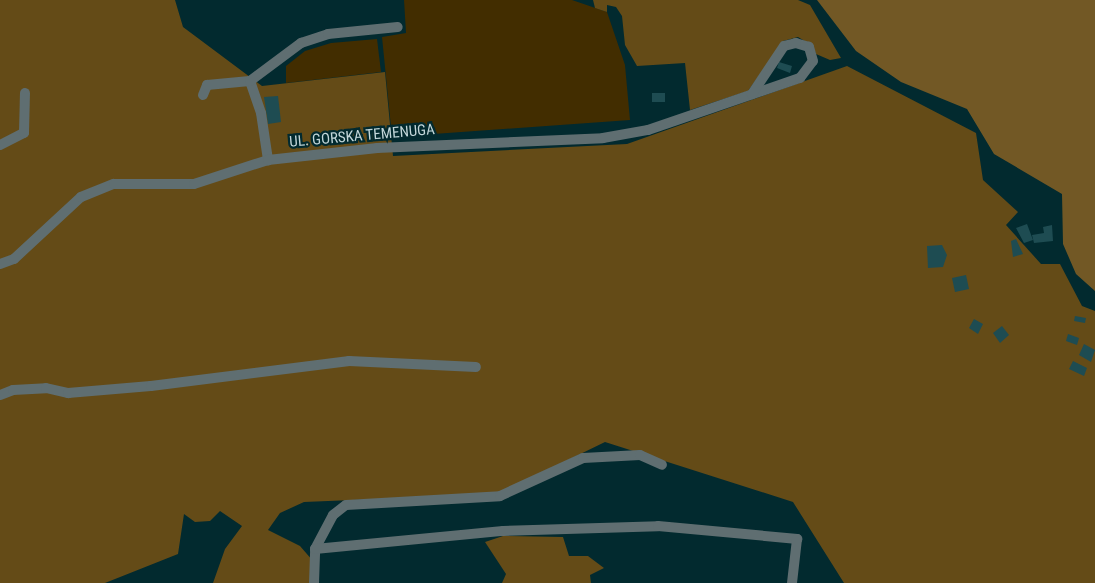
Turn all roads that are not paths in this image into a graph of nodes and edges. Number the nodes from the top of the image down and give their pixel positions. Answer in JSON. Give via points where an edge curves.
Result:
{"nodes":[{"id":1,"x":399,"y":27,"type":"dead end"},
{"id":2,"x":250,"y":81,"type":"junction"},
{"id":3,"x":25,"y":93,"type":"dead end"},
{"id":4,"x":752,"y":94,"type":"junction"},
{"id":5,"x":203,"y":95,"type":"dead end"},
{"id":6,"x":0,"y":145,"type":"edge"},
{"id":7,"x":268,"y":160,"type":"junction"},
{"id":8,"x":0,"y":264,"type":"edge"},
{"id":9,"x":476,"y":367,"type":"dead end"},
{"id":10,"x":0,"y":395,"type":"edge"},
{"id":11,"x":662,"y":465,"type":"dead end"},
{"id":12,"x":315,"y":549,"type":"junction"},
{"id":13,"x":314,"y":583,"type":"edge"},
{"id":14,"x":792,"y":583,"type":"edge"}],
"edges":[{"from":1,"to":2,"type":"street","via":[[328,34],[301,43]]},
{"from":2,"to":5,"type":"street","via":[[207,85]]},
{"from":2,"to":7,"type":"street","via":[[261,113]]},
{"from":3,"to":6,"type":"street","via":[[24,133]]},
{"from":4,"to":4,"type":"street","name":"UL. GORSKA TEMENUGA","via":[[805,75],[813,61],[809,47],[796,43],[784,46]]},
{"from":4,"to":7,"type":"street","name":"UL. GORSKA TEMENUGA","via":[[648,130],[603,138],[377,148]]},
{"from":7,"to":8,"type":"street","name":"UL. GORSKA TEMENUGA","via":[[194,184],[114,184],[81,197],[15,259]]},
{"from":9,"to":10,"type":"street","via":[[349,361],[151,386],[68,393],[24,389]]},
{"from":11,"to":12,"type":"street","via":[[639,455],[583,458],[500,496],[346,505],[333,515]]},
{"from":12,"to":13,"type":"street"},
{"from":12,"to":14,"type":"street","via":[[503,531],[688,528],[797,539]]}]}
